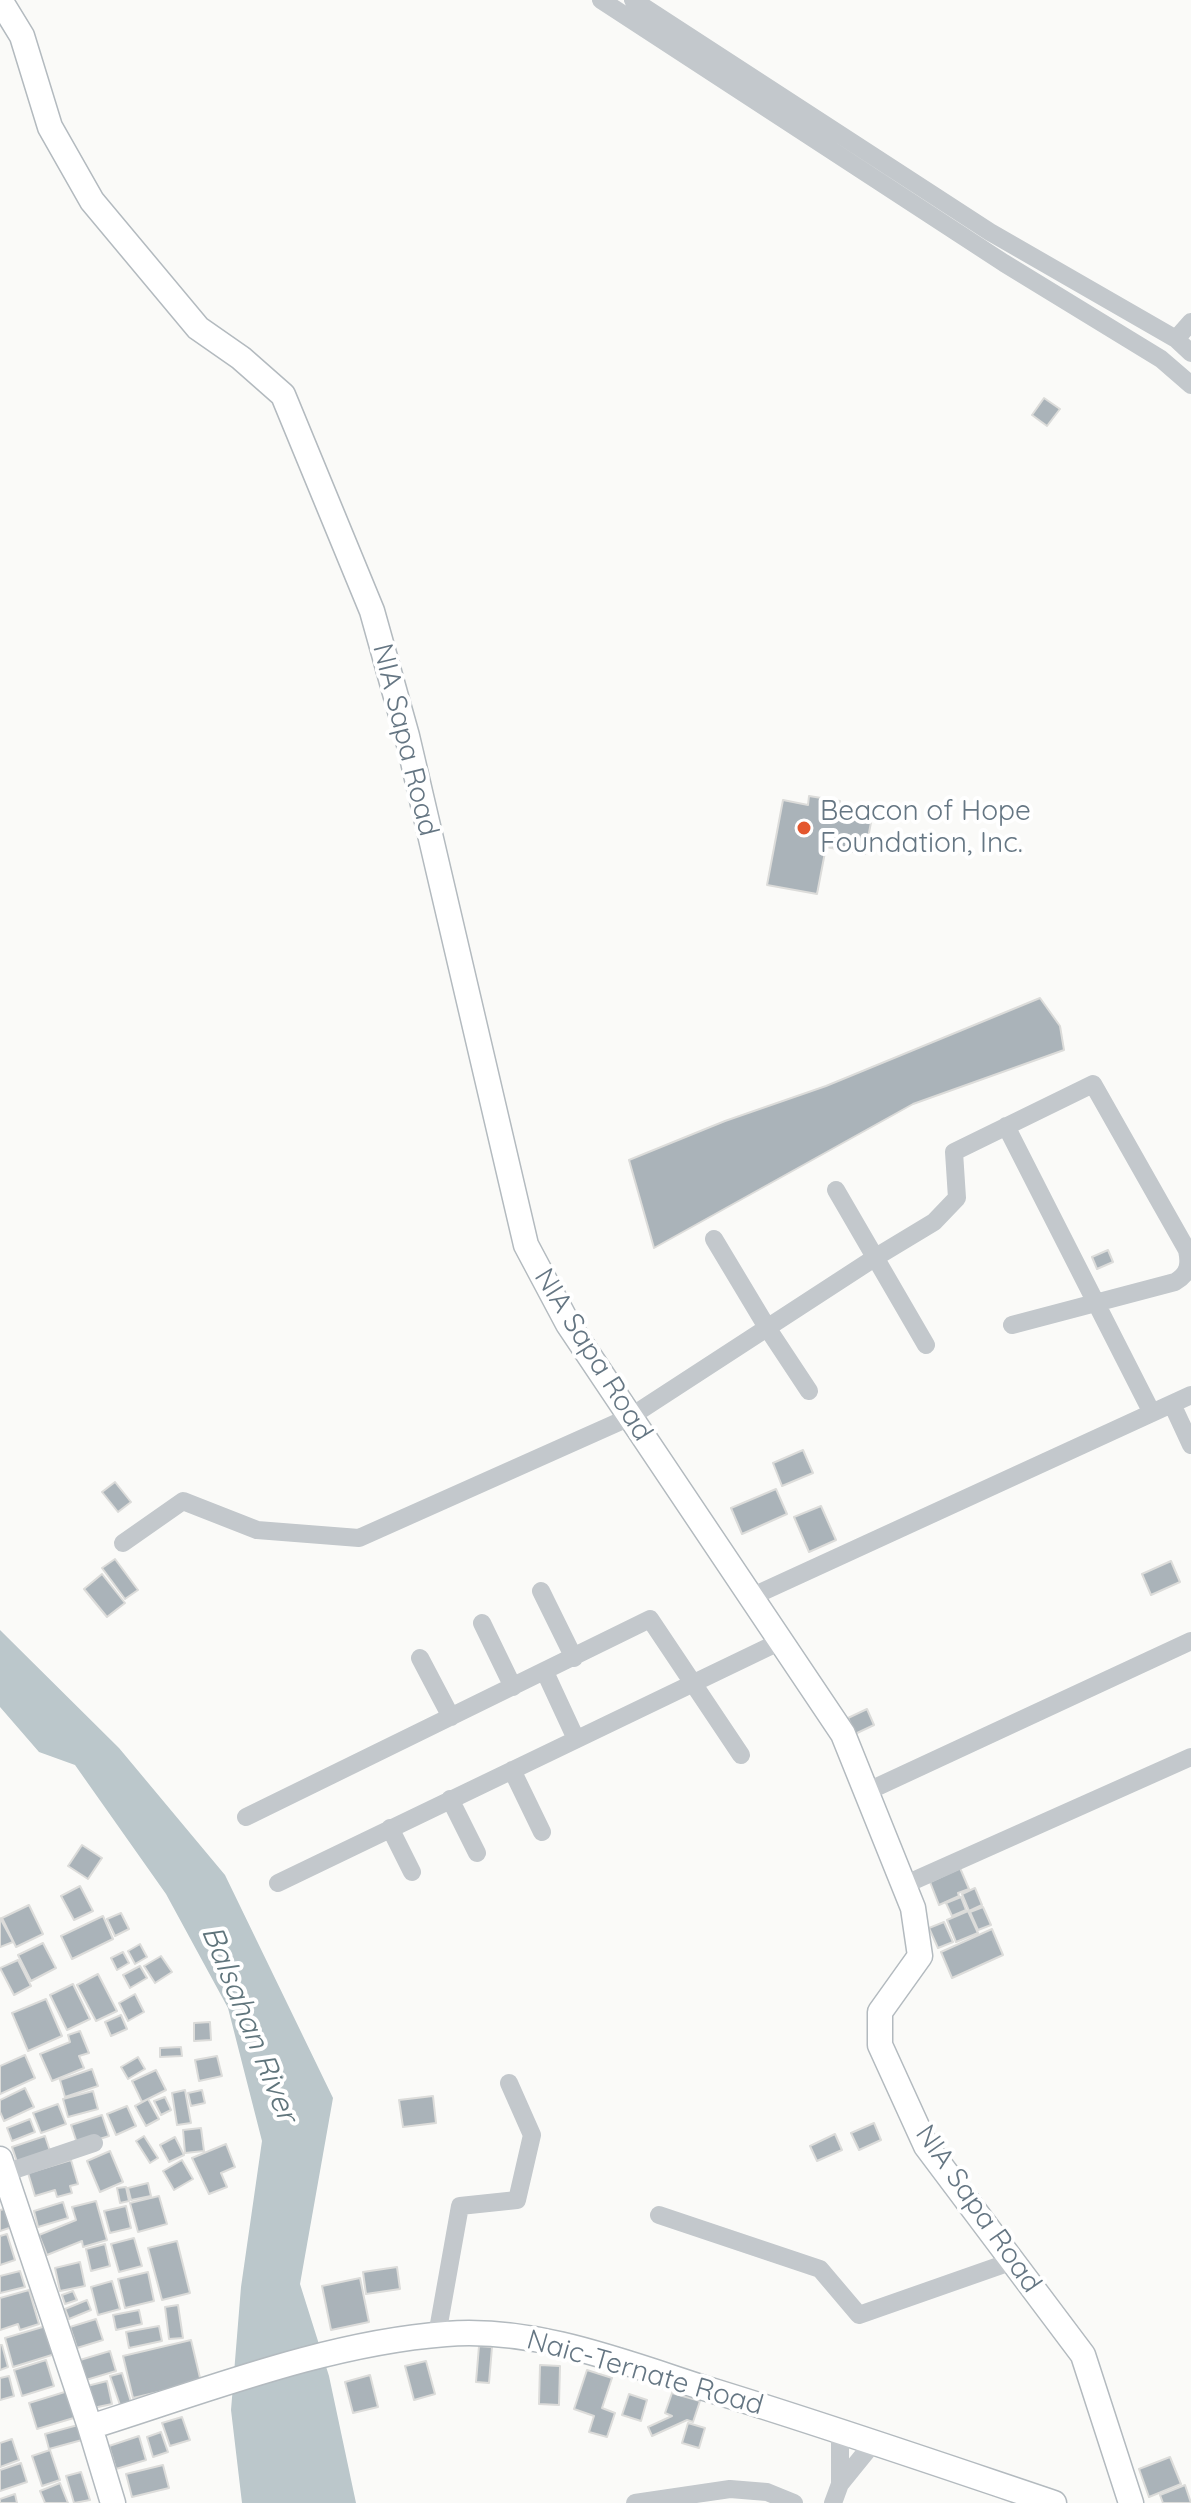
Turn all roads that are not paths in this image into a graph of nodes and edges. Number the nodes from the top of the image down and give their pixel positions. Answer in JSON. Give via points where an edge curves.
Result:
{"nodes":[{"id":1,"x":0,"y":0,"type":"edge"},
{"id":2,"x":601,"y":0,"type":"edge"},
{"id":3,"x":633,"y":0,"type":"edge"},
{"id":4,"x":1191,"y":322,"type":"edge"},
{"id":5,"x":1176,"y":339,"type":"junction"},
{"id":6,"x":1191,"y":353,"type":"edge"},
{"id":7,"x":1191,"y":385,"type":"edge"},
{"id":8,"x":1006,"y":1126,"type":"junction"},
{"id":9,"x":836,"y":1190,"type":"dead end"},
{"id":10,"x":714,"y":1239,"type":"dead end"},
{"id":11,"x":876,"y":1257,"type":"junction"},
{"id":12,"x":1094,"y":1303,"type":"junction"},
{"id":13,"x":1012,"y":1325,"type":"dead end"},
{"id":14,"x":768,"y":1329,"type":"junction"},
{"id":15,"x":926,"y":1345,"type":"dead end"},
{"id":16,"x":809,"y":1391,"type":"dead end"},
{"id":17,"x":1191,"y":1395,"type":"edge"},
{"id":18,"x":1172,"y":1404,"type":"junction"},
{"id":19,"x":1152,"y":1413,"type":"junction"},
{"id":20,"x":630,"y":1417,"type":"junction"},
{"id":21,"x":1191,"y":1445,"type":"edge"},
{"id":22,"x":123,"y":1543,"type":"dead end"},
{"id":23,"x":541,"y":1591,"type":"dead end"},
{"id":24,"x":751,"y":1597,"type":"junction"},
{"id":25,"x":482,"y":1623,"type":"dead end"},
{"id":26,"x":781,"y":1641,"type":"junction"},
{"id":27,"x":1191,"y":1641,"type":"edge"},
{"id":28,"x":420,"y":1658,"type":"dead end"},
{"id":29,"x":574,"y":1658,"type":"junction"},
{"id":30,"x":545,"y":1672,"type":"junction"},
{"id":31,"x":692,"y":1684,"type":"junction"},
{"id":32,"x":513,"y":1687,"type":"junction"},
{"id":33,"x":451,"y":1717,"type":"junction"},
{"id":34,"x":576,"y":1739,"type":"junction"},
{"id":35,"x":741,"y":1755,"type":"dead end"},
{"id":36,"x":1191,"y":1757,"type":"edge"},
{"id":37,"x":512,"y":1770,"type":"junction"},
{"id":38,"x":866,"y":1792,"type":"junction"},
{"id":39,"x":450,"y":1799,"type":"junction"},
{"id":40,"x":246,"y":1817,"type":"dead end"},
{"id":41,"x":390,"y":1828,"type":"junction"},
{"id":42,"x":542,"y":1832,"type":"dead end"},
{"id":43,"x":477,"y":1853,"type":"dead end"},
{"id":44,"x":412,"y":1872,"type":"dead end"},
{"id":45,"x":278,"y":1883,"type":"dead end"},
{"id":46,"x":904,"y":1885,"type":"junction"},
{"id":47,"x":509,"y":2083,"type":"dead end"},
{"id":48,"x":94,"y":2143,"type":"dead end"},
{"id":49,"x":2,"y":2166,"type":"edge"},
{"id":50,"x":659,"y":2215,"type":"dead end"},
{"id":51,"x":1013,"y":2261,"type":"junction"},
{"id":52,"x":437,"y":2335,"type":"junction"},
{"id":53,"x":90,"y":2427,"type":"junction"},
{"id":54,"x":840,"y":2431,"type":"junction"},
{"id":55,"x":874,"y":2442,"type":"junction"},
{"id":56,"x":840,"y":2484,"type":"junction"},
{"id":57,"x":113,"y":2503,"type":"edge"},
{"id":58,"x":635,"y":2503,"type":"edge"},
{"id":59,"x":794,"y":2503,"type":"edge"},
{"id":60,"x":833,"y":2503,"type":"edge"},
{"id":61,"x":1054,"y":2503,"type":"edge"},
{"id":62,"x":1131,"y":2503,"type":"edge"}],
"edges":[{"from":1,"to":20,"type":"street","name":"NIA Sapa Road","via":[[22,36],[50,127],[92,201],[198,328],[283,395],[372,611],[526,1245],[568,1324]]},
{"from":2,"to":7,"type":"street","via":[[1161,359]]},
{"from":3,"to":5,"type":"street","via":[[990,232]]},
{"from":4,"to":5,"type":"street"},
{"from":5,"to":6,"type":"street"},
{"from":8,"to":11,"type":"street","via":[[954,1152],[957,1198],[934,1222]]},
{"from":8,"to":12,"type":"street"},
{"from":8,"to":12,"type":"street","via":[[1093,1084],[1187,1250],[1188,1269],[1175,1282]]},
{"from":9,"to":11,"type":"street"},
{"from":10,"to":14,"type":"street"},
{"from":11,"to":14,"type":"street"},
{"from":11,"to":15,"type":"street"},
{"from":12,"to":13,"type":"street"},
{"from":12,"to":19,"type":"street"},
{"from":14,"to":16,"type":"street"},
{"from":14,"to":20,"type":"street"},
{"from":17,"to":18,"type":"street"},
{"from":18,"to":19,"type":"street"},
{"from":18,"to":21,"type":"street"},
{"from":19,"to":24,"type":"street"},
{"from":20,"to":22,"type":"street","via":[[359,1538],[257,1530],[183,1501]]},
{"from":20,"to":24,"type":"street","name":"NIA Sapa Road"},
{"from":23,"to":29,"type":"street"},
{"from":24,"to":26,"type":"street","name":"NIA Sapa Road"},
{"from":25,"to":32,"type":"street"},
{"from":26,"to":31,"type":"street"},
{"from":26,"to":38,"type":"street","name":"NIA Sapa Road","via":[[843,1734]]},
{"from":27,"to":38,"type":"street"},
{"from":28,"to":33,"type":"street"},
{"from":29,"to":30,"type":"street"},
{"from":29,"to":31,"type":"street","via":[[650,1619]]},
{"from":30,"to":32,"type":"street"},
{"from":30,"to":34,"type":"street"},
{"from":31,"to":34,"type":"street"},
{"from":31,"to":35,"type":"street"},
{"from":32,"to":33,"type":"street"},
{"from":33,"to":40,"type":"street"},
{"from":34,"to":37,"type":"street"},
{"from":36,"to":46,"type":"street"},
{"from":37,"to":39,"type":"street"},
{"from":37,"to":42,"type":"street"},
{"from":38,"to":46,"type":"street","name":"NIA Sapa Road"},
{"from":39,"to":41,"type":"street"},
{"from":39,"to":43,"type":"street"},
{"from":41,"to":44,"type":"street"},
{"from":41,"to":45,"type":"street"},
{"from":46,"to":51,"type":"street","name":"NIA Sapa Road","via":[[920,1956],[880,2012],[880,2045],[926,2146]]},
{"from":47,"to":52,"type":"street","via":[[532,2135],[517,2200],[460,2206]]},
{"from":48,"to":49,"type":"street"},
{"from":49,"to":53,"type":"street"},
{"from":50,"to":51,"type":"street","via":[[820,2269],[859,2315]]},
{"from":51,"to":62,"type":"street","name":"NIA Sapa Road","via":[[1083,2355]]},
{"from":52,"to":53,"type":"street","name":"Naic-Ternate Road","via":[[335,2350]]},
{"from":52,"to":54,"type":"street","name":"Naic-Ternate Road","via":[[508,2334],[595,2353]]},
{"from":53,"to":57,"type":"street"},
{"from":54,"to":55,"type":"street","name":"Naic-Ternate Road"},
{"from":54,"to":56,"type":"street"},
{"from":55,"to":56,"type":"street"},
{"from":55,"to":61,"type":"street","name":"Naic-Ternate Road"},
{"from":56,"to":60,"type":"street"},
{"from":58,"to":59,"type":"street","via":[[746,2489]]}]}
